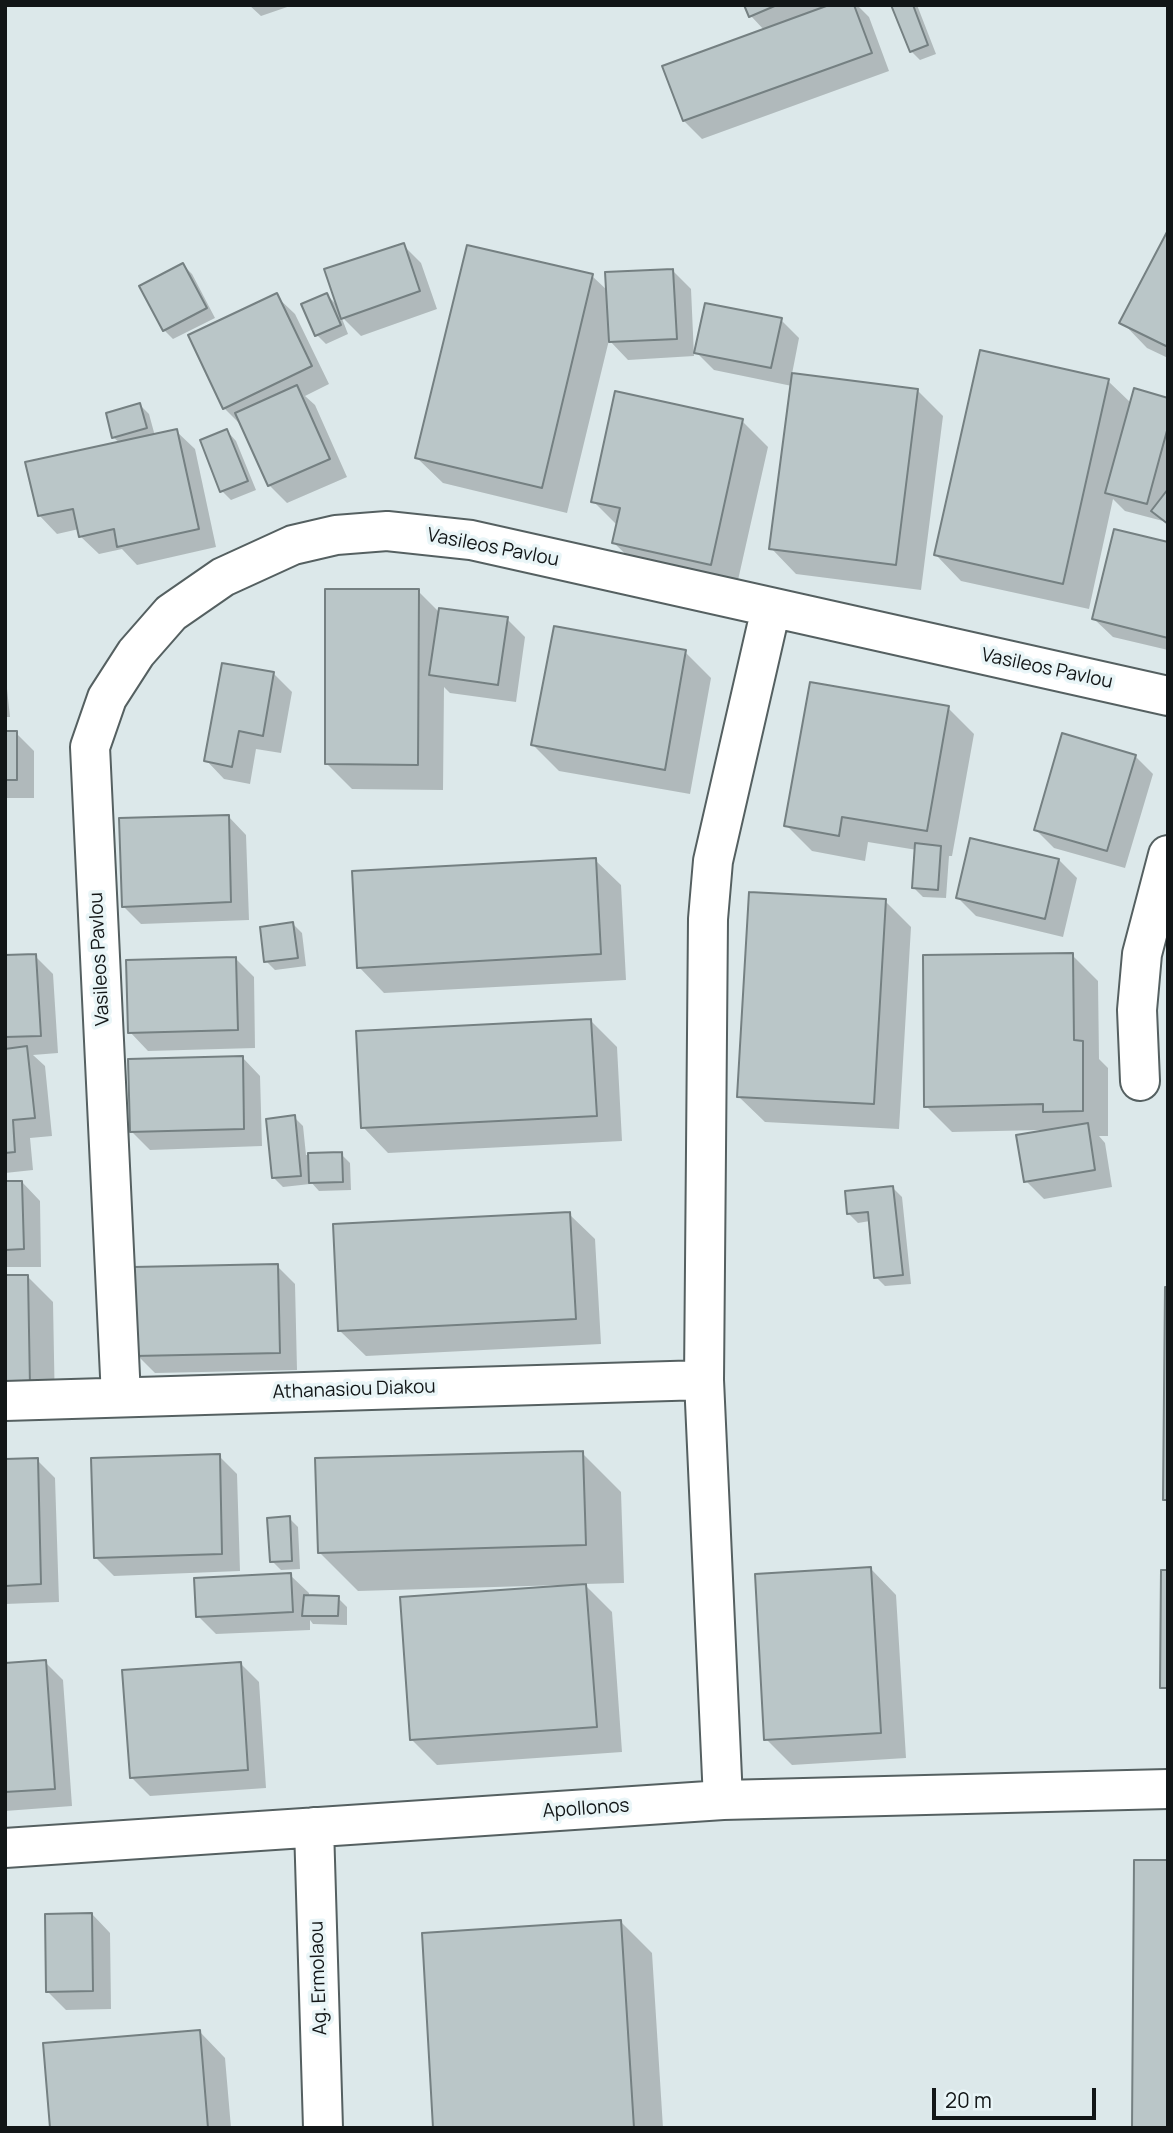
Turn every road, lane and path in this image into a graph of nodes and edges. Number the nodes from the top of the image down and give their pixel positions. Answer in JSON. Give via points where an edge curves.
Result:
{"nodes":[{"id":1,"x":771,"y":608,"type":"junction"},
{"id":2,"x":1168,"y":696,"type":"edge"},
{"id":3,"x":1168,"y":855,"type":"edge"},
{"id":4,"x":1140,"y":1081,"type":"dead end"},
{"id":5,"x":704,"y":1380,"type":"junction"},
{"id":6,"x":121,"y":1397,"type":"junction"},
{"id":7,"x":5,"y":1401,"type":"edge"},
{"id":8,"x":1168,"y":1789,"type":"edge"},
{"id":9,"x":723,"y":1800,"type":"junction"},
{"id":10,"x":314,"y":1827,"type":"junction"},
{"id":11,"x":5,"y":1848,"type":"edge"},
{"id":12,"x":323,"y":2128,"type":"edge"}],
"edges":[{"from":1,"to":2,"type":"street","name":"Vasileos Pavlou"},
{"from":1,"to":5,"type":"street","via":[[713,862],[708,919]]},
{"from":1,"to":6,"type":"street","name":"Vasileos Pavlou","via":[[471,540],[387,530],[293,545],[223,577],[171,613],[136,653],[107,698],[90,747]]},
{"from":3,"to":4,"type":"street","via":[[1142,954]]},
{"from":5,"to":6,"type":"street","name":"Athanasiou Diakou"},
{"from":5,"to":9,"type":"street"},
{"from":6,"to":7,"type":"street","name":"Athanasiou Diakou"},
{"from":8,"to":9,"type":"street","name":"Apollonos"},
{"from":9,"to":10,"type":"street","name":"Apollonos"},
{"from":10,"to":11,"type":"street","name":"Apollonos"},
{"from":10,"to":12,"type":"street","name":"Ag. Ermolaou"}]}
